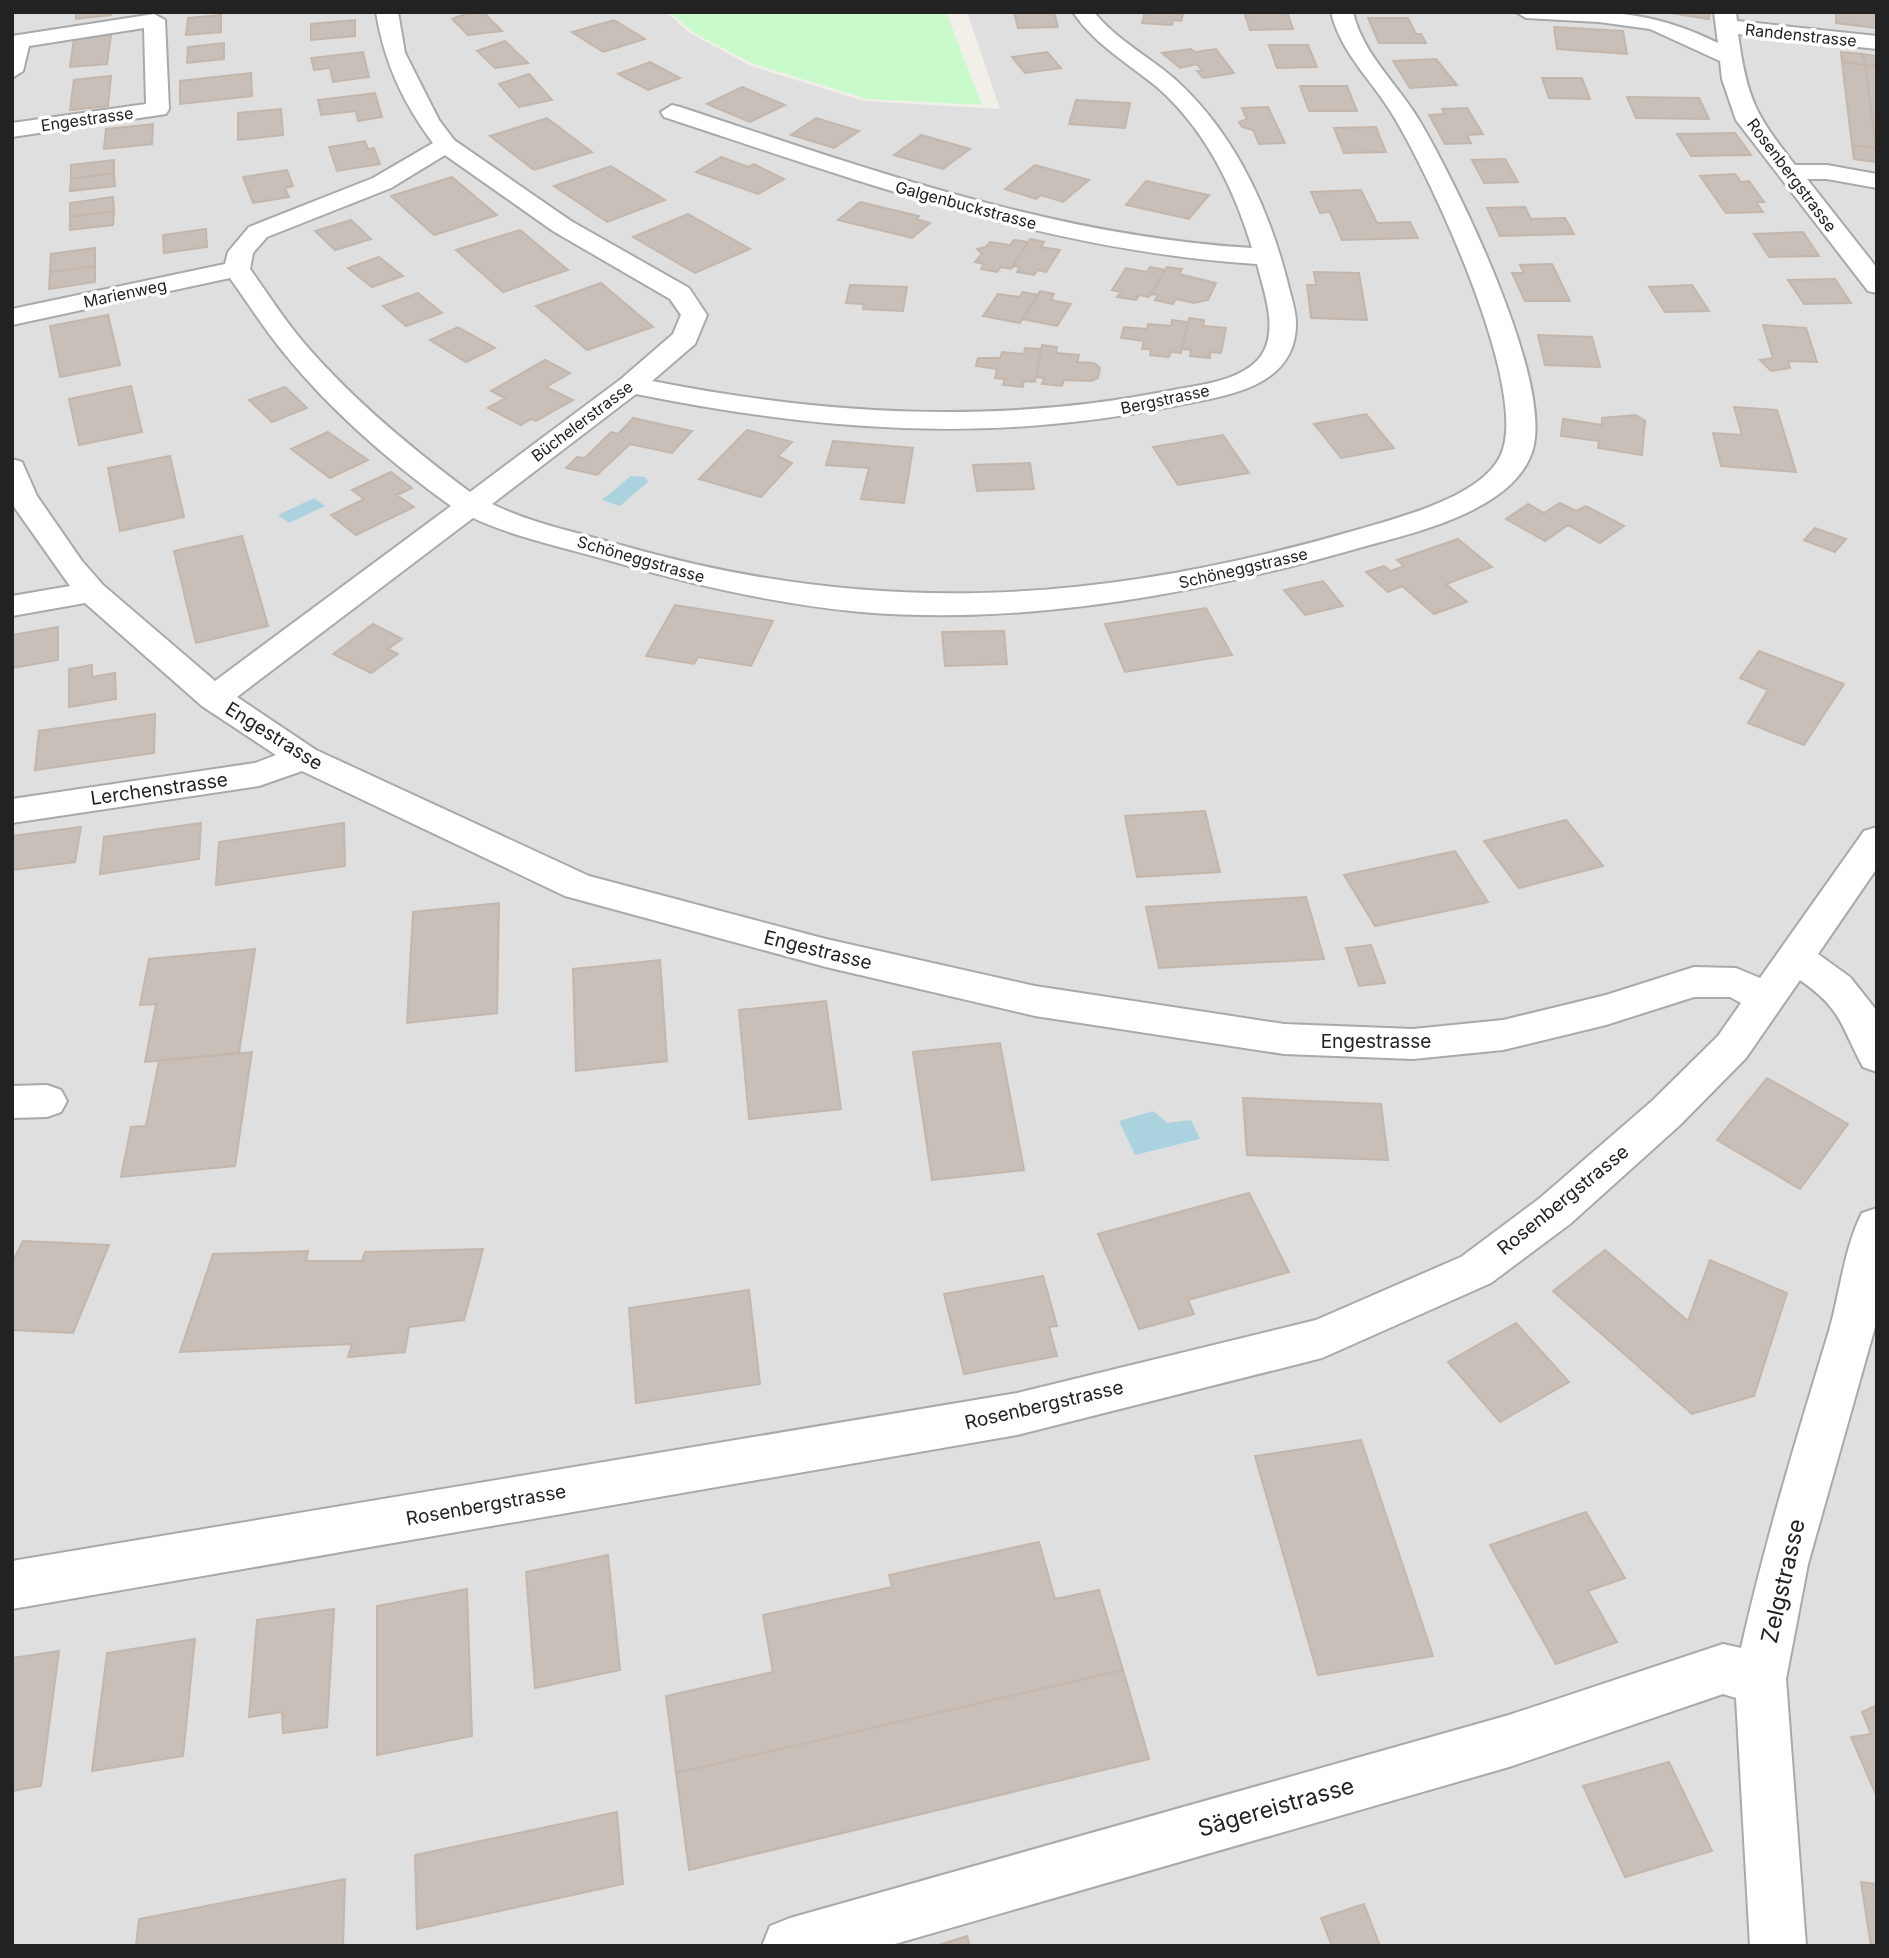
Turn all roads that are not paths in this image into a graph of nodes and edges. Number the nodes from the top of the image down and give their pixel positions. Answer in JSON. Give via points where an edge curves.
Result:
{"nodes":[{"id":1,"x":387,"y":12,"type":"edge"},
{"id":2,"x":1083,"y":12,"type":"edge"},
{"id":3,"x":1342,"y":12,"type":"edge"},
{"id":4,"x":1526,"y":12,"type":"edge"},
{"id":5,"x":1726,"y":19,"type":"edge"},
{"id":6,"x":1877,"y":43,"type":"edge"},
{"id":7,"x":1730,"y":57,"type":"junction"},
{"id":8,"x":12,"y":71,"type":"edge"},
{"id":9,"x":672,"y":112,"type":"dead end"},
{"id":10,"x":12,"y":130,"type":"edge"},
{"id":11,"x":446,"y":145,"type":"junction"},
{"id":12,"x":1789,"y":173,"type":"junction"},
{"id":13,"x":1877,"y":181,"type":"edge"},
{"id":14,"x":1269,"y":257,"type":"junction"},
{"id":15,"x":237,"y":269,"type":"junction"},
{"id":16,"x":1877,"y":285,"type":"edge"},
{"id":17,"x":12,"y":317,"type":"edge"},
{"id":18,"x":631,"y":385,"type":"junction"},
{"id":19,"x":12,"y":468,"type":"edge"},
{"id":20,"x":469,"y":504,"type":"junction"},
{"id":21,"x":92,"y":592,"type":"junction"},
{"id":22,"x":12,"y":606,"type":"edge"},
{"id":23,"x":214,"y":698,"type":"junction"},
{"id":24,"x":304,"y":758,"type":"junction"},
{"id":25,"x":12,"y":811,"type":"edge"},
{"id":26,"x":1877,"y":840,"type":"edge"},
{"id":27,"x":1795,"y":958,"type":"junction"},
{"id":28,"x":1766,"y":999,"type":"junction"},
{"id":29,"x":1877,"y":1056,"type":"edge"},
{"id":30,"x":1877,"y":1226,"type":"edge"},
{"id":31,"x":12,"y":1585,"type":"edge"},
{"id":32,"x":1760,"y":1679,"type":"junction"},
{"id":33,"x":790,"y":1946,"type":"edge"},
{"id":34,"x":1778,"y":1946,"type":"edge"}],
"edges":[{"from":1,"to":11,"type":"street","via":[[394,53],[428,121]]},
{"from":2,"to":14,"type":"street","name":"Bergstrasse","via":[[1171,88],[1200,121],[1250,204]]},
{"from":3,"to":20,"type":"street","name":"Schöneggstrasse","via":[[1346,34],[1405,115],[1453,206],[1501,328],[1523,423],[1517,454],[1484,492],[1425,519],[1323,550],[1182,582],[1090,596],[994,603],[899,604],[786,592],[681,573],[503,519]]},
{"from":4,"to":7,"type":"street","via":[[1637,21],[1673,30]]},
{"from":5,"to":6,"type":"street","name":"Randenstrasse"},
{"from":5,"to":7,"type":"street","name":"Rosenbergstrasse"},
{"from":7,"to":12,"type":"street","name":"Rosenbergstrasse","via":[[1737,95],[1748,120]]},
{"from":8,"to":10,"type":"street","name":"Engestrasse","via":[[19,41],[154,20],[158,109]]},
{"from":9,"to":14,"type":"street","name":"Galgenbuckstrasse","via":[[858,176],[983,211],[1163,251]]},
{"from":11,"to":15,"type":"street","via":[[382,183],[258,232],[241,252]]},
{"from":11,"to":18,"type":"street","name":"Büchelerstrasse","via":[[562,226],[680,294],[694,315],[685,338]]},
{"from":12,"to":13,"type":"street","via":[[1827,172]]},
{"from":12,"to":16,"type":"street","name":"Rosenbergstrasse"},
{"from":14,"to":18,"type":"street","name":"Bergstrasse","via":[[1283,320],[1280,352],[1267,370],[1226,386],[1134,408],[958,424],[912,423],[783,412]]},
{"from":15,"to":17,"type":"street","name":"Marienweg"},
{"from":15,"to":20,"type":"street","name":"Schöneggstrasse","via":[[293,348],[360,418]]},
{"from":18,"to":20,"type":"street","name":"Büchelerstrasse"},
{"from":19,"to":21,"type":"street","name":"Engestrasse","via":[[22,496]]},
{"from":20,"to":23,"type":"street","name":"Büchelerstrasse"},
{"from":21,"to":22,"type":"street"},
{"from":21,"to":23,"type":"street","name":"Engestrasse"},
{"from":23,"to":24,"type":"street","name":"Engestrasse"},
{"from":24,"to":25,"type":"street","name":"Lerchenstrasse","via":[[259,774]]},
{"from":24,"to":28,"type":"street","name":"Engestrasse","via":[[578,887],[826,953],[1095,1011],[1284,1040],[1413,1044],[1503,1035],[1694,982],[1735,983]]},
{"from":26,"to":27,"type":"street","name":"Rosenbergstrasse"},
{"from":27,"to":28,"type":"street","name":"Rosenbergstrasse"},
{"from":27,"to":29,"type":"street","via":[[1844,992],[1868,1028]]},
{"from":28,"to":31,"type":"street","name":"Rosenbergstrasse","via":[[1732,1047],[1555,1212],[1476,1270],[1322,1338],[1017,1414]]},
{"from":30,"to":32,"type":"street","name":"Zelgstrasse","via":[[1784,1564]]},
{"from":32,"to":33,"type":"street","name":"Sägereistrasse","via":[[1723,1669],[1509,1741]]},
{"from":32,"to":34,"type":"street","name":"Zelgstrasse"}]}
